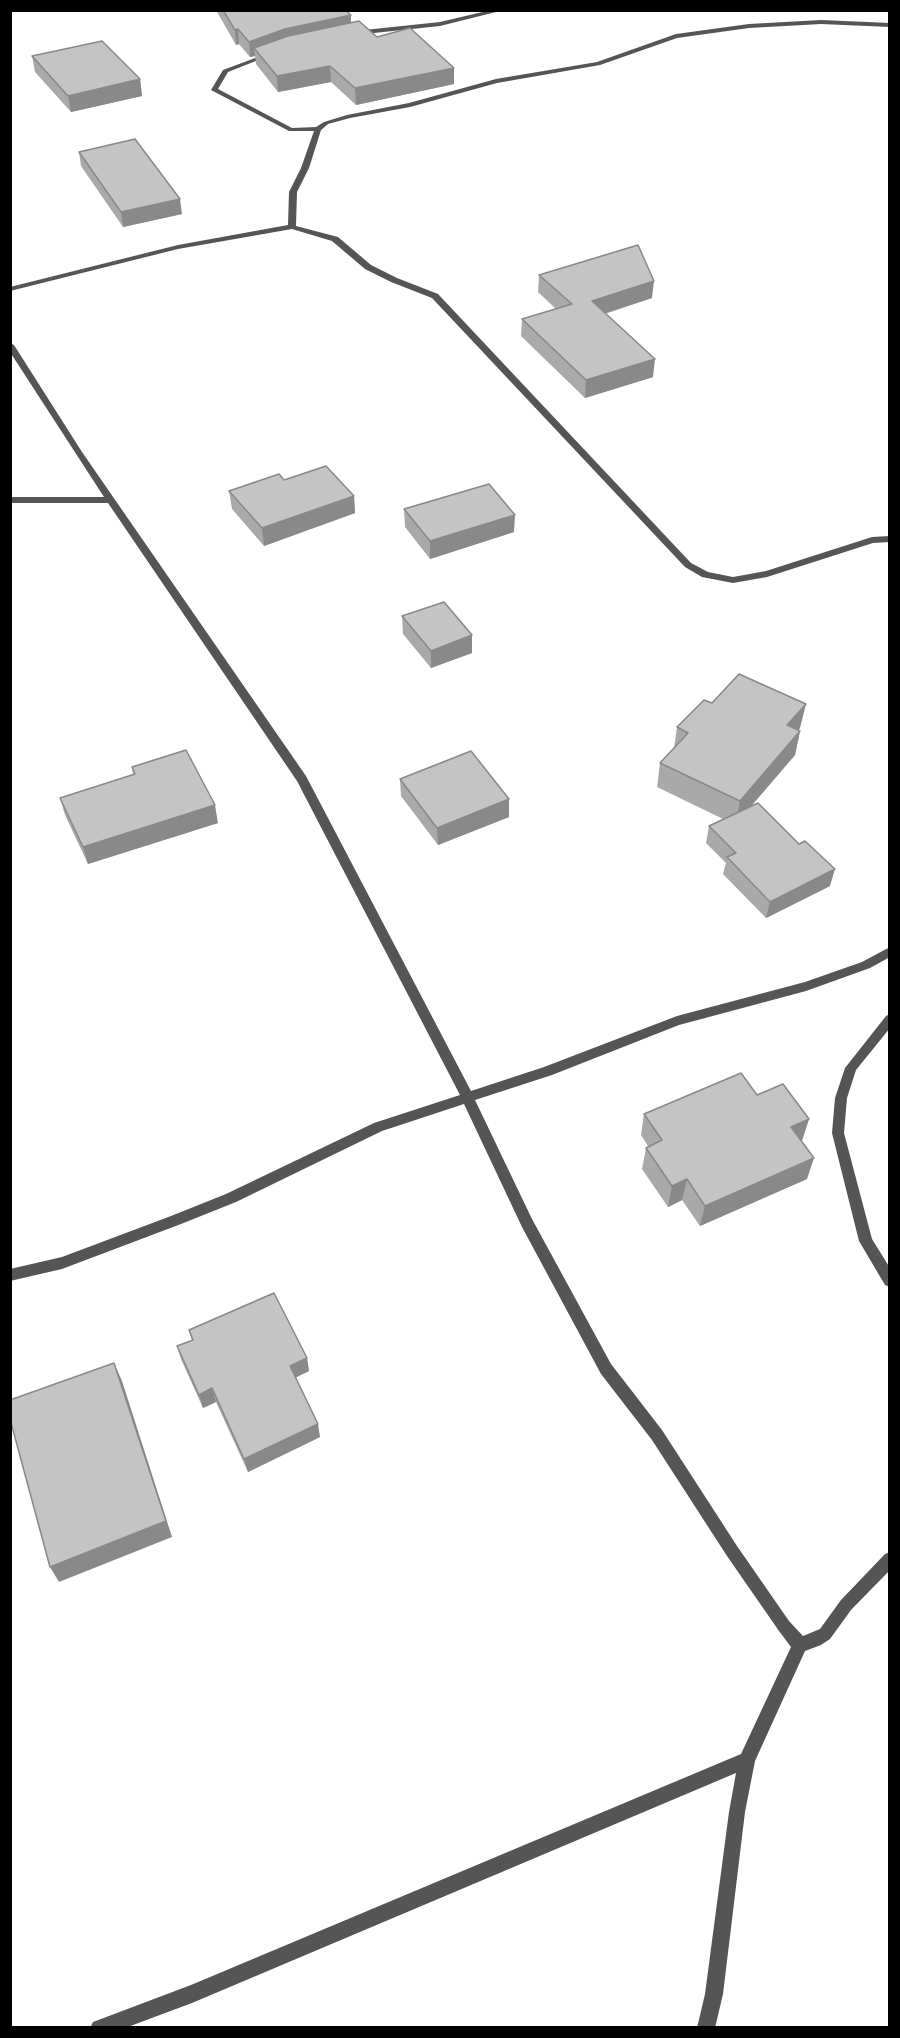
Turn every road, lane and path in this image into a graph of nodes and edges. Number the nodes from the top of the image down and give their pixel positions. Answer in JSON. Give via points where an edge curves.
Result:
{"nodes":[{"id":1,"x":501,"y":10,"type":"edge"},
{"id":2,"x":890,"y":25,"type":"edge"},
{"id":3,"x":345,"y":35,"type":"edge"},
{"id":4,"x":277,"y":52,"type":"edge"},
{"id":5,"x":318,"y":129,"type":"junction"},
{"id":6,"x":292,"y":227,"type":"junction"},
{"id":7,"x":10,"y":289,"type":"edge"},
{"id":8,"x":10,"y":345,"type":"edge"},
{"id":9,"x":10,"y":500,"type":"edge"},
{"id":10,"x":112,"y":500,"type":"junction"},
{"id":11,"x":890,"y":539,"type":"edge"},
{"id":12,"x":890,"y":951,"type":"edge"},
{"id":13,"x":890,"y":1019,"type":"edge"},
{"id":14,"x":468,"y":1098,"type":"junction"},
{"id":15,"x":10,"y":1275,"type":"edge"},
{"id":16,"x":890,"y":1281,"type":"edge"},
{"id":17,"x":890,"y":1559,"type":"edge"},
{"id":18,"x":800,"y":1645,"type":"junction"},
{"id":19,"x":747,"y":1760,"type":"junction"},
{"id":20,"x":99,"y":2028,"type":"edge"},
{"id":21,"x":706,"y":2028,"type":"edge"}],
"edges":[{"from":1,"to":3,"type":"street","via":[[440,24]]},
{"from":2,"to":5,"type":"street","via":[[749,26],[676,36],[598,64],[496,81],[410,105],[349,116]]},
{"from":4,"to":5,"type":"street","via":[[225,70],[214,90],[291,130]]},
{"from":5,"to":6,"type":"street","via":[[293,192]]},
{"from":6,"to":7,"type":"street","via":[[178,247]]},
{"from":6,"to":11,"type":"street","via":[[334,239],[368,267],[435,296],[688,565],[705,575],[733,580],[767,574],[872,540]]},
{"from":8,"to":10,"type":"street"},
{"from":9,"to":10,"type":"street"},
{"from":10,"to":14,"type":"street","via":[[302,779]]},
{"from":12,"to":14,"type":"street","via":[[866,965],[763,999],[677,1021]]},
{"from":13,"to":16,"type":"street","via":[[851,1068],[841,1098],[838,1133],[866,1241]]},
{"from":14,"to":15,"type":"street","via":[[378,1127],[231,1198],[117,1244]]},
{"from":14,"to":18,"type":"street","via":[[527,1223],[606,1369],[657,1435],[732,1551]]},
{"from":17,"to":18,"type":"street","via":[[846,1605],[825,1634]]},
{"from":18,"to":19,"type":"street"},
{"from":19,"to":20,"type":"street","via":[[192,1994]]},
{"from":19,"to":21,"type":"street"}]}
